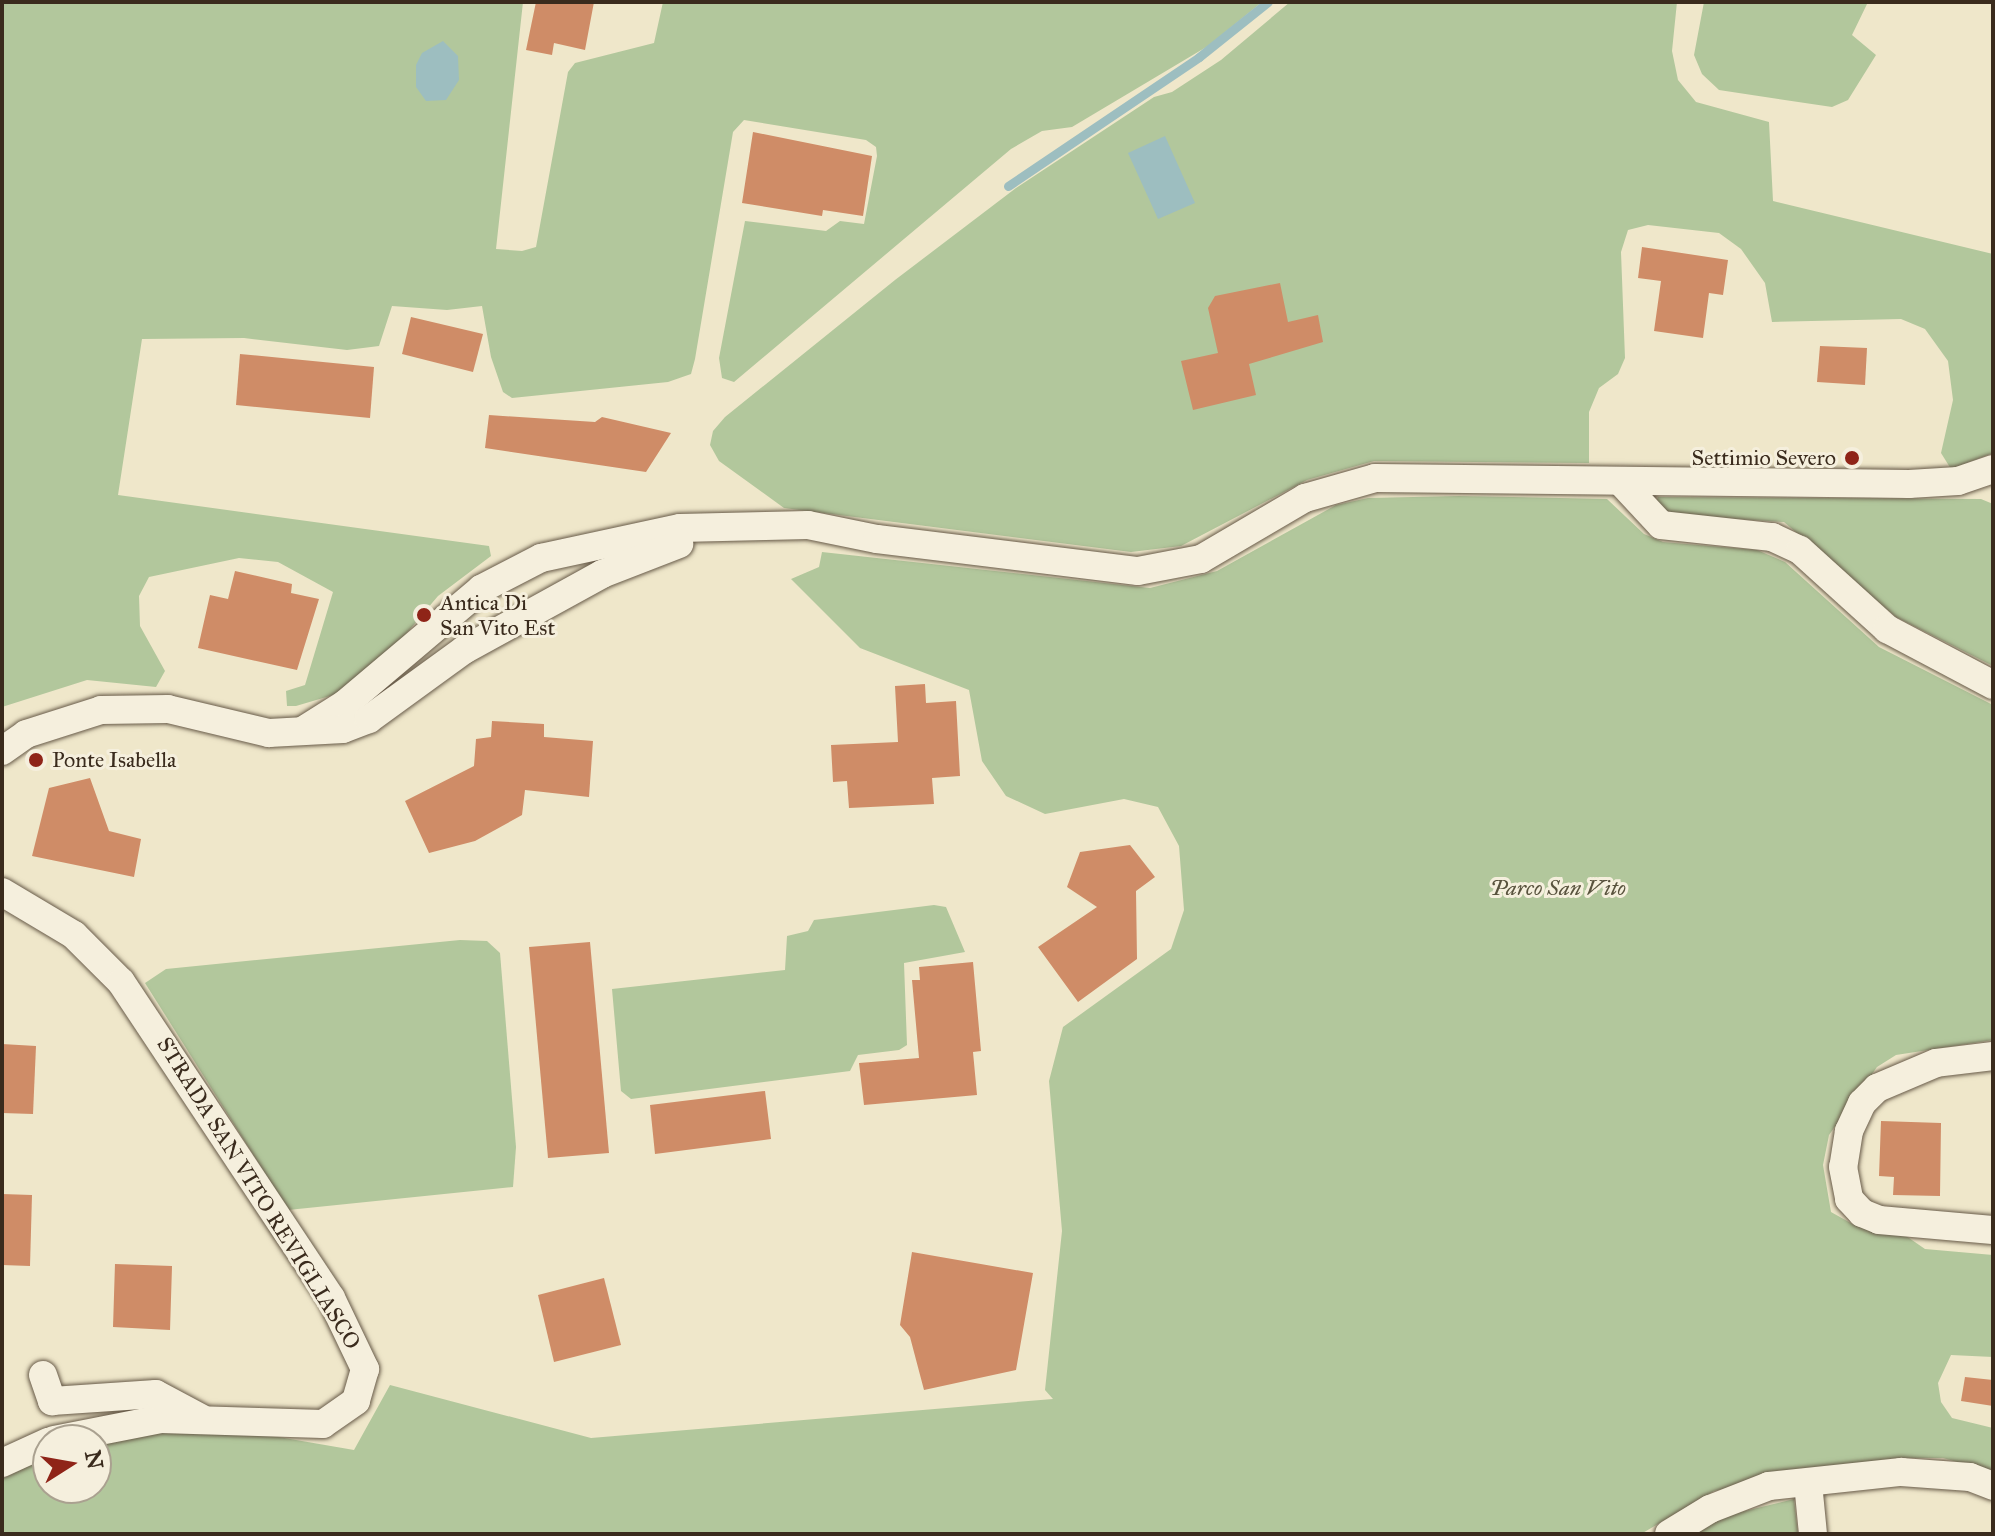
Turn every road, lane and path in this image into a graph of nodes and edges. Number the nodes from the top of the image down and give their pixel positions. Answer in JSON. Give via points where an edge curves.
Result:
{"nodes":[{"id":1,"x":1993,"y":469,"type":"edge"},
{"id":2,"x":1620,"y":481,"type":"junction"},
{"id":3,"x":727,"y":529,"type":"junction"},
{"id":4,"x":1993,"y":685,"type":"edge"},
{"id":5,"x":302,"y":731,"type":"junction"},
{"id":6,"x":2,"y":751,"type":"edge"},
{"id":7,"x":2,"y":892,"type":"edge"},
{"id":8,"x":1993,"y":1056,"type":"edge"},
{"id":9,"x":1993,"y":1230,"type":"edge"},
{"id":10,"x":43,"y":1375,"type":"dead end"},
{"id":11,"x":202,"y":1418,"type":"junction"},
{"id":12,"x":112,"y":1429,"type":"edge"},
{"id":13,"x":32,"y":1449,"type":"edge"},
{"id":14,"x":2,"y":1463,"type":"edge"},
{"id":15,"x":1808,"y":1483,"type":"junction"},
{"id":16,"x":1993,"y":1486,"type":"edge"},
{"id":17,"x":1669,"y":1534,"type":"edge"},
{"id":18,"x":1813,"y":1534,"type":"edge"}],
"edges":[{"from":1,"to":2,"type":"street","via":[[1958,481],[1909,484]]},
{"from":2,"to":3,"type":"street","via":[[1375,478],[1305,498],[1201,559],[1138,571],[877,539],[808,525]]},
{"from":2,"to":4,"type":"street","via":[[1661,525],[1772,537],[1800,550],[1887,629]]},
{"from":3,"to":5,"type":"street","via":[[653,551],[602,574],[464,650],[369,719],[343,729]]},
{"from":3,"to":5,"type":"street","via":[[680,528],[541,558],[446,613],[345,704]]},
{"from":5,"to":6,"type":"street","via":[[269,733],[168,709],[101,710],[26,734]]},
{"from":7,"to":11,"type":"street","name":"STRADA SAN VITO REVIGLIASCO","via":[[74,935],[121,982],[361,1351],[365,1369],[356,1401],[323,1424]]},
{"from":8,"to":9,"type":"street","via":[[1936,1063],[1877,1088],[1862,1103],[1849,1131],[1843,1167],[1849,1199],[1862,1213],[1879,1220]]},
{"from":10,"to":11,"type":"street","name":"STRADA SAN VITO REVIGLIASCO","via":[[52,1401],[156,1394]]},
{"from":11,"to":12,"type":"street","name":"STRADA SAN VITO REVIGLIASCO"},
{"from":13,"to":14,"type":"street"},
{"from":15,"to":16,"type":"street","via":[[1901,1472],[1970,1477]]},
{"from":15,"to":17,"type":"street","via":[[1747,1493]]},
{"from":15,"to":18,"type":"street"}]}
